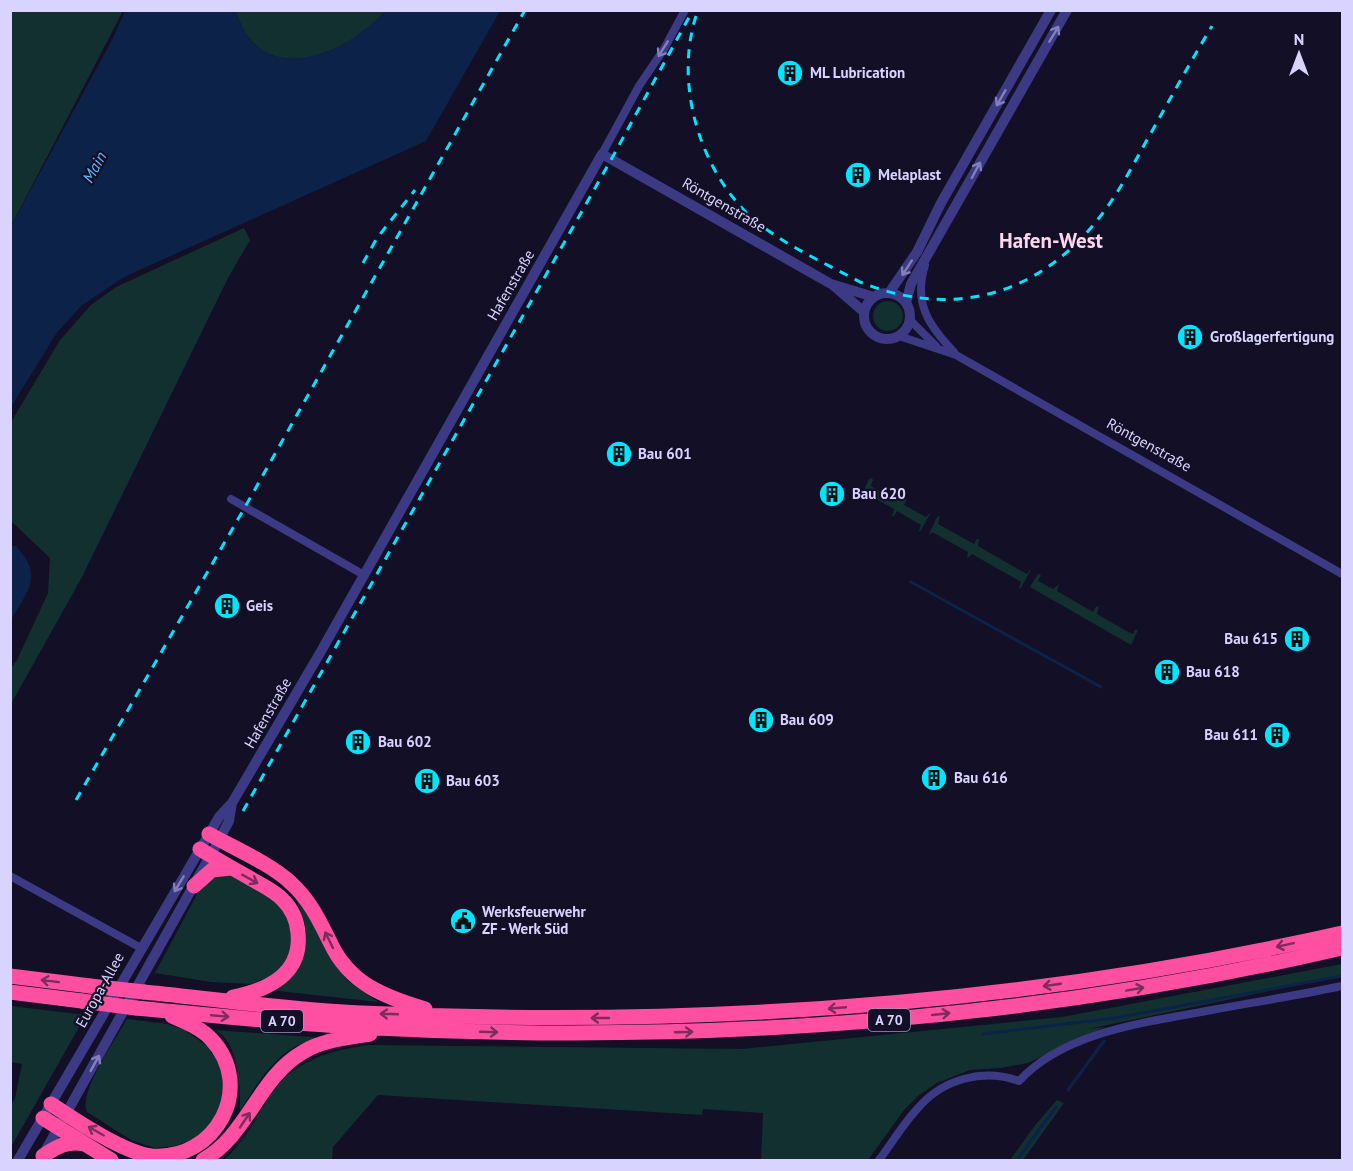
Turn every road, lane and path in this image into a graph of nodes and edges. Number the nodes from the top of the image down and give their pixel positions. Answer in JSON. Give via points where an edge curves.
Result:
{"nodes":[{"id":1,"x":685,"y":10,"type":"edge"},
{"id":2,"x":1051,"y":10,"type":"edge"},
{"id":3,"x":1067,"y":10,"type":"edge"},
{"id":4,"x":1016,"y":71,"type":"junction"},
{"id":5,"x":1028,"y":78,"type":"junction"},
{"id":6,"x":981,"y":132,"type":"junction"},
{"id":7,"x":993,"y":139,"type":"junction"},
{"id":8,"x":602,"y":154,"type":"junction"},
{"id":9,"x":951,"y":187,"type":"junction"},
{"id":10,"x":963,"y":194,"type":"junction"},
{"id":11,"x":927,"y":258,"type":"junction"},
{"id":12,"x":831,"y":284,"type":"junction"},
{"id":13,"x":889,"y":293,"type":"junction"},
{"id":14,"x":874,"y":297,"type":"junction"},
{"id":15,"x":906,"y":303,"type":"junction"},
{"id":16,"x":864,"y":312,"type":"junction"},
{"id":17,"x":910,"y":320,"type":"junction"},
{"id":18,"x":899,"y":336,"type":"junction"},
{"id":19,"x":939,"y":348,"type":"junction"},
{"id":20,"x":956,"y":355,"type":"junction"},
{"id":21,"x":231,"y":499,"type":"dead end"},
{"id":22,"x":1342,"y":574,"type":"edge"},
{"id":23,"x":364,"y":575,"type":"junction"},
{"id":24,"x":214,"y":837,"type":"junction"},
{"id":25,"x":205,"y":852,"type":"junction"},
{"id":26,"x":231,"y":868,"type":"junction"},
{"id":27,"x":10,"y":876,"type":"edge"},
{"id":28,"x":194,"y":886,"type":"junction"},
{"id":29,"x":1342,"y":933,"type":"edge"},
{"id":30,"x":141,"y":948,"type":"junction"},
{"id":31,"x":1342,"y":948,"type":"edge"},
{"id":32,"x":10,"y":976,"type":"edge"},
{"id":33,"x":1342,"y":986,"type":"edge"},
{"id":34,"x":10,"y":992,"type":"edge"},
{"id":35,"x":220,"y":1000,"type":"junction"},
{"id":36,"x":161,"y":1011,"type":"junction"},
{"id":37,"x":448,"y":1016,"type":"junction"},
{"id":38,"x":402,"y":1029,"type":"junction"},
{"id":39,"x":51,"y":1104,"type":"junction"},
{"id":40,"x":43,"y":1118,"type":"junction"},
{"id":41,"x":63,"y":1121,"type":"junction"},
{"id":42,"x":85,"y":1145,"type":"junction"},
{"id":43,"x":41,"y":1158,"type":"edge"},
{"id":44,"x":18,"y":1161,"type":"edge"},
{"id":45,"x":111,"y":1161,"type":"edge"},
{"id":46,"x":203,"y":1161,"type":"edge"},
{"id":47,"x":879,"y":1161,"type":"edge"}],
"edges":[{"from":1,"to":8,"type":"street","name":"Hafenstraße","one_way":true},
{"from":2,"to":4,"type":"street"},
{"from":5,"to":3,"type":"street","one_way":true},
{"from":4,"to":5,"type":"street"},
{"from":4,"to":6,"type":"street","one_way":true},
{"from":5,"to":7,"type":"street"},
{"from":6,"to":7,"type":"street"},
{"from":6,"to":9,"type":"street"},
{"from":10,"to":7,"type":"street","one_way":true},
{"from":8,"to":12,"type":"street","name":"Röntgenstraße"},
{"from":8,"to":23,"type":"street","name":"Hafenstraße"},
{"from":9,"to":10,"type":"street"},
{"from":9,"to":13,"type":"street","one_way":true,"via":[[917,252]]},
{"from":10,"to":11,"type":"street"},
{"from":11,"to":15,"type":"street","via":[[911,284]]},
{"from":11,"to":20,"type":"street","via":[[922,280],[923,308],[936,333]]},
{"from":12,"to":14,"type":"street","name":"Röntgenstraße"},
{"from":12,"to":16,"type":"street","name":"Röntgenstraße"},
{"from":13,"to":14,"type":"street"},
{"from":13,"to":15,"type":"street"},
{"from":14,"to":16,"type":"street"},
{"from":15,"to":17,"type":"street"},
{"from":16,"to":18,"type":"street","via":[[866,327],[876,337]]},
{"from":17,"to":18,"type":"street"},
{"from":17,"to":19,"type":"street","name":"Röntgenstraße"},
{"from":18,"to":19,"type":"street","name":"Röntgenstraße"},
{"from":19,"to":20,"type":"street","name":"Röntgenstraße"},
{"from":20,"to":22,"type":"street","name":"Röntgenstraße"},
{"from":21,"to":23,"type":"street"},
{"from":23,"to":24,"type":"street","name":"Hafenstraße","via":[[232,803],[229,821]]},
{"from":24,"to":25,"type":"street","name":"Europa-Allee"},
{"from":37,"to":24,"type":"highway","one_way":true,"via":[[377,993],[357,978],[342,963],[318,917],[291,882]]},
{"from":25,"to":26,"type":"highway"},
{"from":25,"to":28,"type":"street","name":"Europa-Allee"},
{"from":25,"to":30,"type":"street","name":"Europa-Allee","one_way":true},
{"from":26,"to":28,"type":"highway","via":[[212,870]]},
{"from":26,"to":35,"type":"highway","one_way":true,"via":[[282,899],[294,915],[298,948],[289,970],[278,980]]},
{"from":27,"to":30,"type":"street"},
{"from":41,"to":28,"type":"street","name":"Europa-Allee","one_way":true},
{"from":29,"to":37,"type":"highway","number":"A 70","one_way":true,"via":[[1124,975],[895,1004],[656,1017]]},
{"from":30,"to":39,"type":"street","name":"Europa-Allee"},
{"from":38,"to":31,"type":"highway","number":"A 70","one_way":true,"via":[[658,1033],[885,1020],[1016,1006],[1196,979]]},
{"from":35,"to":32,"type":"highway","number":"A 70","one_way":true,"bridge":true},
{"from":33,"to":47,"type":"street","via":[[1107,1031],[1033,1066],[1019,1081],[1003,1075],[965,1078],[918,1107]]},
{"from":34,"to":36,"type":"highway","number":"A 70","bridge":true},
{"from":37,"to":35,"type":"highway","number":"A 70","one_way":true,"via":[[358,1013]]},
{"from":36,"to":38,"type":"highway","number":"A 70","one_way":true},
{"from":36,"to":41,"type":"highway","one_way":true,"via":[[189,1023],[211,1039],[224,1060],[230,1094],[217,1128],[184,1151],[153,1156]]},
{"from":46,"to":38,"type":"highway","one_way":true,"via":[[226,1144],[279,1070],[304,1051],[325,1042]]},
{"from":39,"to":40,"type":"street","name":"Europa-Allee"},
{"from":39,"to":41,"type":"highway"},
{"from":40,"to":41,"type":"highway"},
{"from":40,"to":44,"type":"street","name":"Europa-Allee"},
{"from":41,"to":42,"type":"highway"},
{"from":41,"to":43,"type":"street","name":"Europa-Allee"},
{"from":42,"to":43,"type":"highway","via":[[66,1144]]},
{"from":42,"to":45,"type":"highway"}]}
